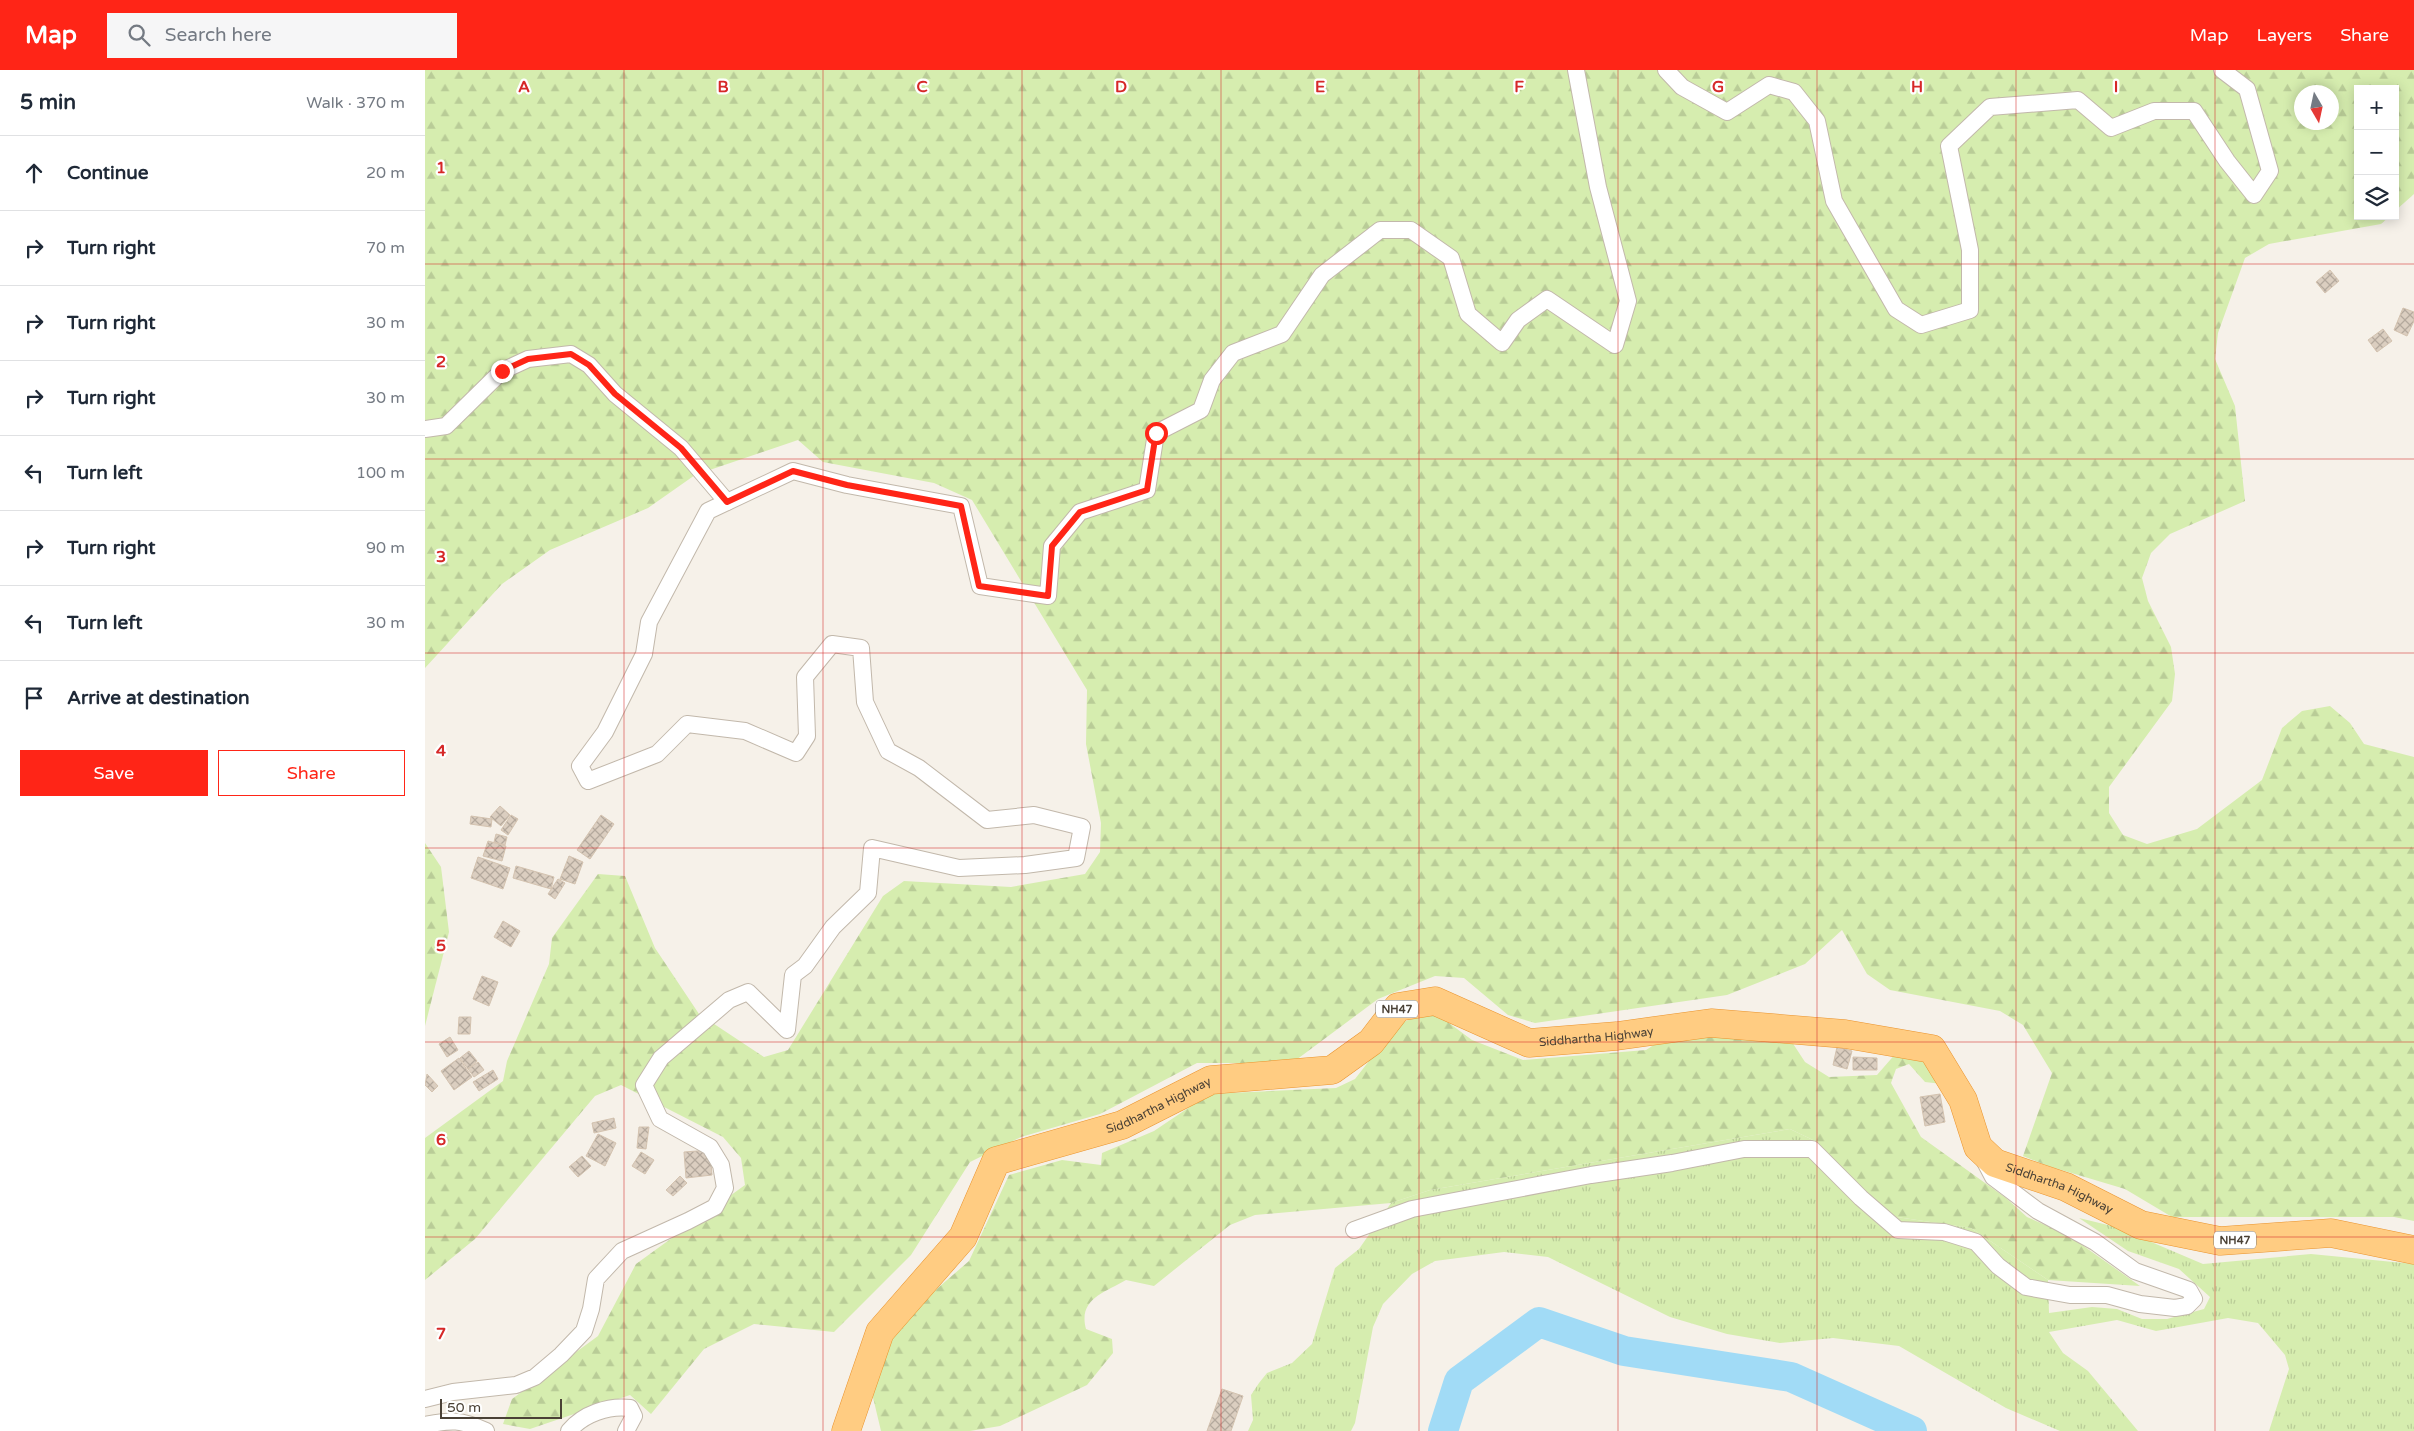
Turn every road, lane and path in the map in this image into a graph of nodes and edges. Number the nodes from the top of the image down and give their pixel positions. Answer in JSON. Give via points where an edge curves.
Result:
{"nodes":[{"id":1,"x":1576,"y":70,"type":"edge"},
{"id":2,"x":1666,"y":70,"type":"edge"},
{"id":3,"x":2222,"y":70,"type":"edge"},
{"id":4,"x":425,"y":429,"type":"edge"},
{"id":5,"x":727,"y":502,"type":"junction"},
{"id":6,"x":1977,"y":1147,"type":"junction"},
{"id":7,"x":1355,"y":1230,"type":"dead end"},
{"id":8,"x":2414,"y":1250,"type":"edge"},
{"id":9,"x":425,"y":1399,"type":"edge"},
{"id":10,"x":425,"y":1425,"type":"edge"},
{"id":11,"x":486,"y":1431,"type":"edge"},
{"id":12,"x":569,"y":1431,"type":"edge"},
{"id":13,"x":626,"y":1431,"type":"edge"},
{"id":14,"x":846,"y":1431,"type":"edge"}],
"edges":[{"from":1,"to":5,"type":"street","via":[[1598,187],[1628,301],[1615,345],[1547,299],[1518,320],[1502,343],[1468,314],[1451,258],[1411,230],[1379,230],[1322,275],[1282,334],[1233,353],[1212,380],[1201,410],[1156,433],[1147,490],[1080,512],[1052,546],[1048,596],[979,586],[961,506],[847,485],[793,471]]},
{"from":2,"to":3,"type":"street","via":[[1682,87],[1727,112],[1769,85],[1793,92],[1817,122],[1834,201],[1896,309],[1921,325],[1970,310],[1970,250],[1949,146],[1990,107],[2078,100],[2111,128],[2153,111],[2194,112],[2254,195],[2270,171],[2247,89]]},
{"from":4,"to":5,"type":"street","via":[[446,426],[502,371],[528,359],[571,354],[589,365],[615,394],[681,448]]},
{"from":5,"to":9,"type":"street","via":[[708,511],[649,622],[645,654],[605,732],[580,766],[588,781],[657,754],[687,724],[745,730],[796,753],[807,736],[805,677],[832,644],[861,648],[865,702],[888,751],[919,768],[987,820],[1034,815],[1082,827],[1076,858],[1025,865],[959,868],[872,848],[868,893],[833,927],[805,966],[793,975],[787,1030],[748,992],[729,1000],[661,1058],[644,1085],[659,1119],[709,1147],[721,1165],[725,1188],[715,1207],[622,1251],[596,1279],[584,1330],[535,1377],[516,1386],[453,1392]]},
{"from":6,"to":7,"type":"street","via":[[1993,1177],[2038,1211],[2095,1242],[2135,1271],[2189,1290],[2194,1299],[2187,1306],[2175,1308],[2026,1286],[1998,1266],[1976,1242],[1944,1232],[1898,1230],[1812,1149],[1744,1149],[1591,1175],[1412,1209]]},
{"from":6,"to":8,"type":"highway","name":"Siddhartha Highway","number":"NH47","via":[[1995,1162],[2066,1187],[2141,1226],[2220,1241],[2331,1233]]},
{"from":6,"to":14,"type":"highway","name":"Siddhartha Highway","number":"NH47","via":[[1963,1100],[1932,1049],[1845,1034],[1711,1023],[1617,1036],[1529,1043],[1435,1001],[1399,1007],[1371,1042],[1332,1070],[1211,1080],[1122,1125],[996,1161],[963,1236],[880,1332]]},
{"from":10,"to":11,"type":"street","via":[[467,1422]]},
{"from":12,"to":13,"type":"street","via":[[573,1425],[597,1412],[617,1406],[630,1408],[634,1416]]}]}
